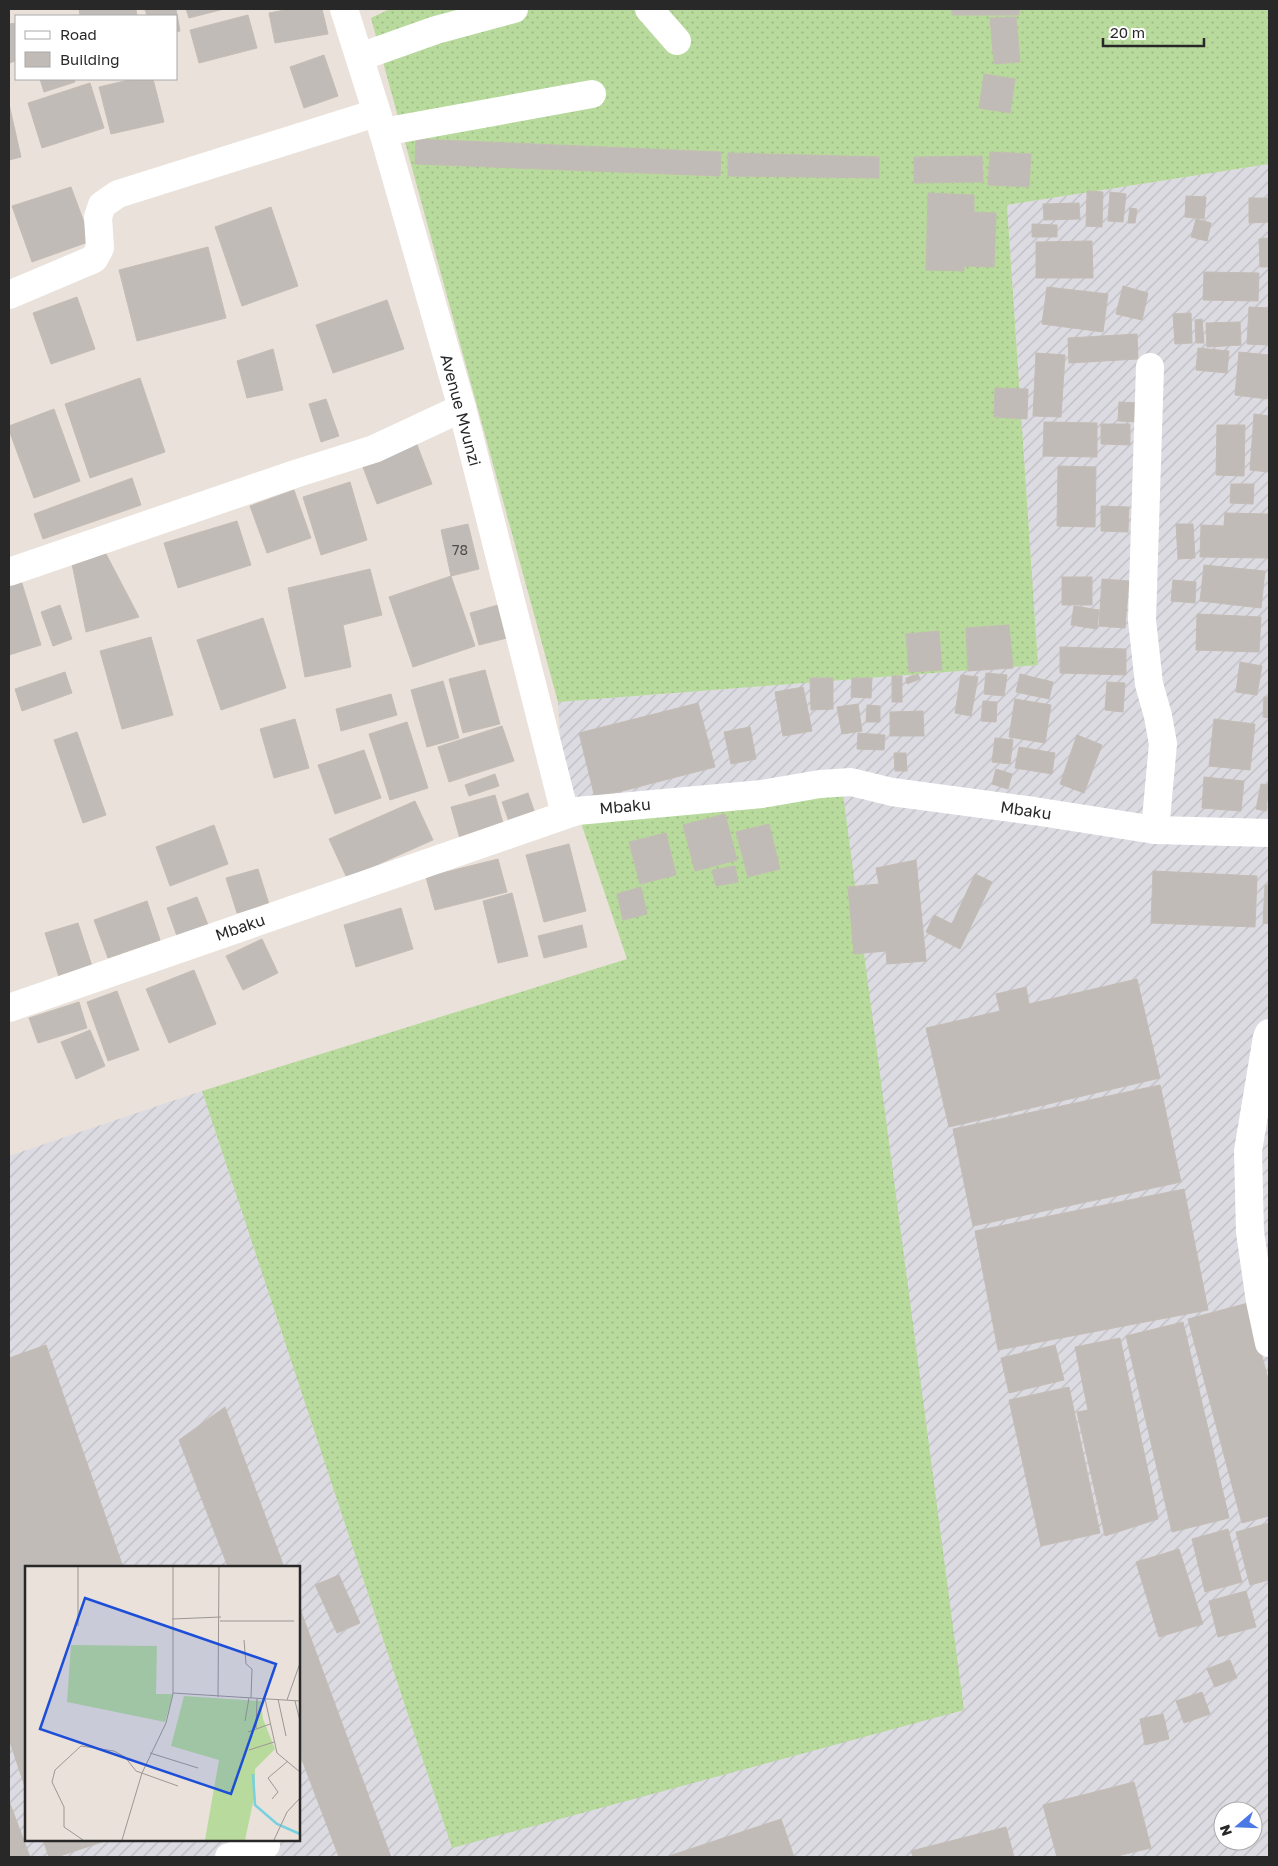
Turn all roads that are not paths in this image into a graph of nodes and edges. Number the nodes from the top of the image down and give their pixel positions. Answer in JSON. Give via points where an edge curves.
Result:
{"nodes":[{"id":1,"x":344,"y":9,"type":"edge"},
{"id":2,"x":514,"y":9,"type":"edge"},
{"id":3,"x":649,"y":9,"type":"edge"},
{"id":4,"x":677,"y":41,"type":"dead end"},
{"id":5,"x":360,"y":57,"type":"junction"},
{"id":6,"x":592,"y":94,"type":"dead end"},
{"id":7,"x":380,"y":122,"type":"junction"},
{"id":8,"x":9,"y":295,"type":"edge"},
{"id":9,"x":1150,"y":367,"type":"dead end"},
{"id":10,"x":462,"y":408,"type":"junction"},
{"id":11,"x":9,"y":572,"type":"edge"},
{"id":12,"x":565,"y":814,"type":"junction"},
{"id":13,"x":1155,"y":830,"type":"junction"},
{"id":14,"x":1269,"y":833,"type":"edge"},
{"id":15,"x":9,"y":1008,"type":"edge"},
{"id":16,"x":1269,"y":1033,"type":"edge"},
{"id":17,"x":1269,"y":1343,"type":"edge"},
{"id":18,"x":266,"y":1845,"type":"dead end"},
{"id":19,"x":230,"y":1857,"type":"edge"}],
"edges":[{"from":1,"to":5,"type":"street","name":"Avenue Mvunzi"},
{"from":2,"to":5,"type":"street","via":[[436,30]]},
{"from":3,"to":4,"type":"street"},
{"from":5,"to":7,"type":"street","name":"Avenue Mvunzi"},
{"from":6,"to":7,"type":"street"},
{"from":7,"to":8,"type":"street","via":[[118,194],[102,205],[98,217],[100,248],[94,259]]},
{"from":7,"to":10,"type":"street","name":"Avenue Mvunzi"},
{"from":9,"to":13,"type":"street","via":[[1142,620],[1149,684],[1163,744]]},
{"from":10,"to":11,"type":"street","via":[[374,449]]},
{"from":10,"to":12,"type":"street","name":"Avenue Mvunzi"},
{"from":12,"to":13,"type":"street","name":"Mbaku","via":[[577,810],[762,794],[851,782],[892,792]]},
{"from":12,"to":15,"type":"street","name":"Mbaku"},
{"from":13,"to":14,"type":"street","name":"Mbaku"},
{"from":16,"to":17,"type":"street","via":[[1248,1151],[1250,1232]]},
{"from":18,"to":19,"type":"street"}]}
